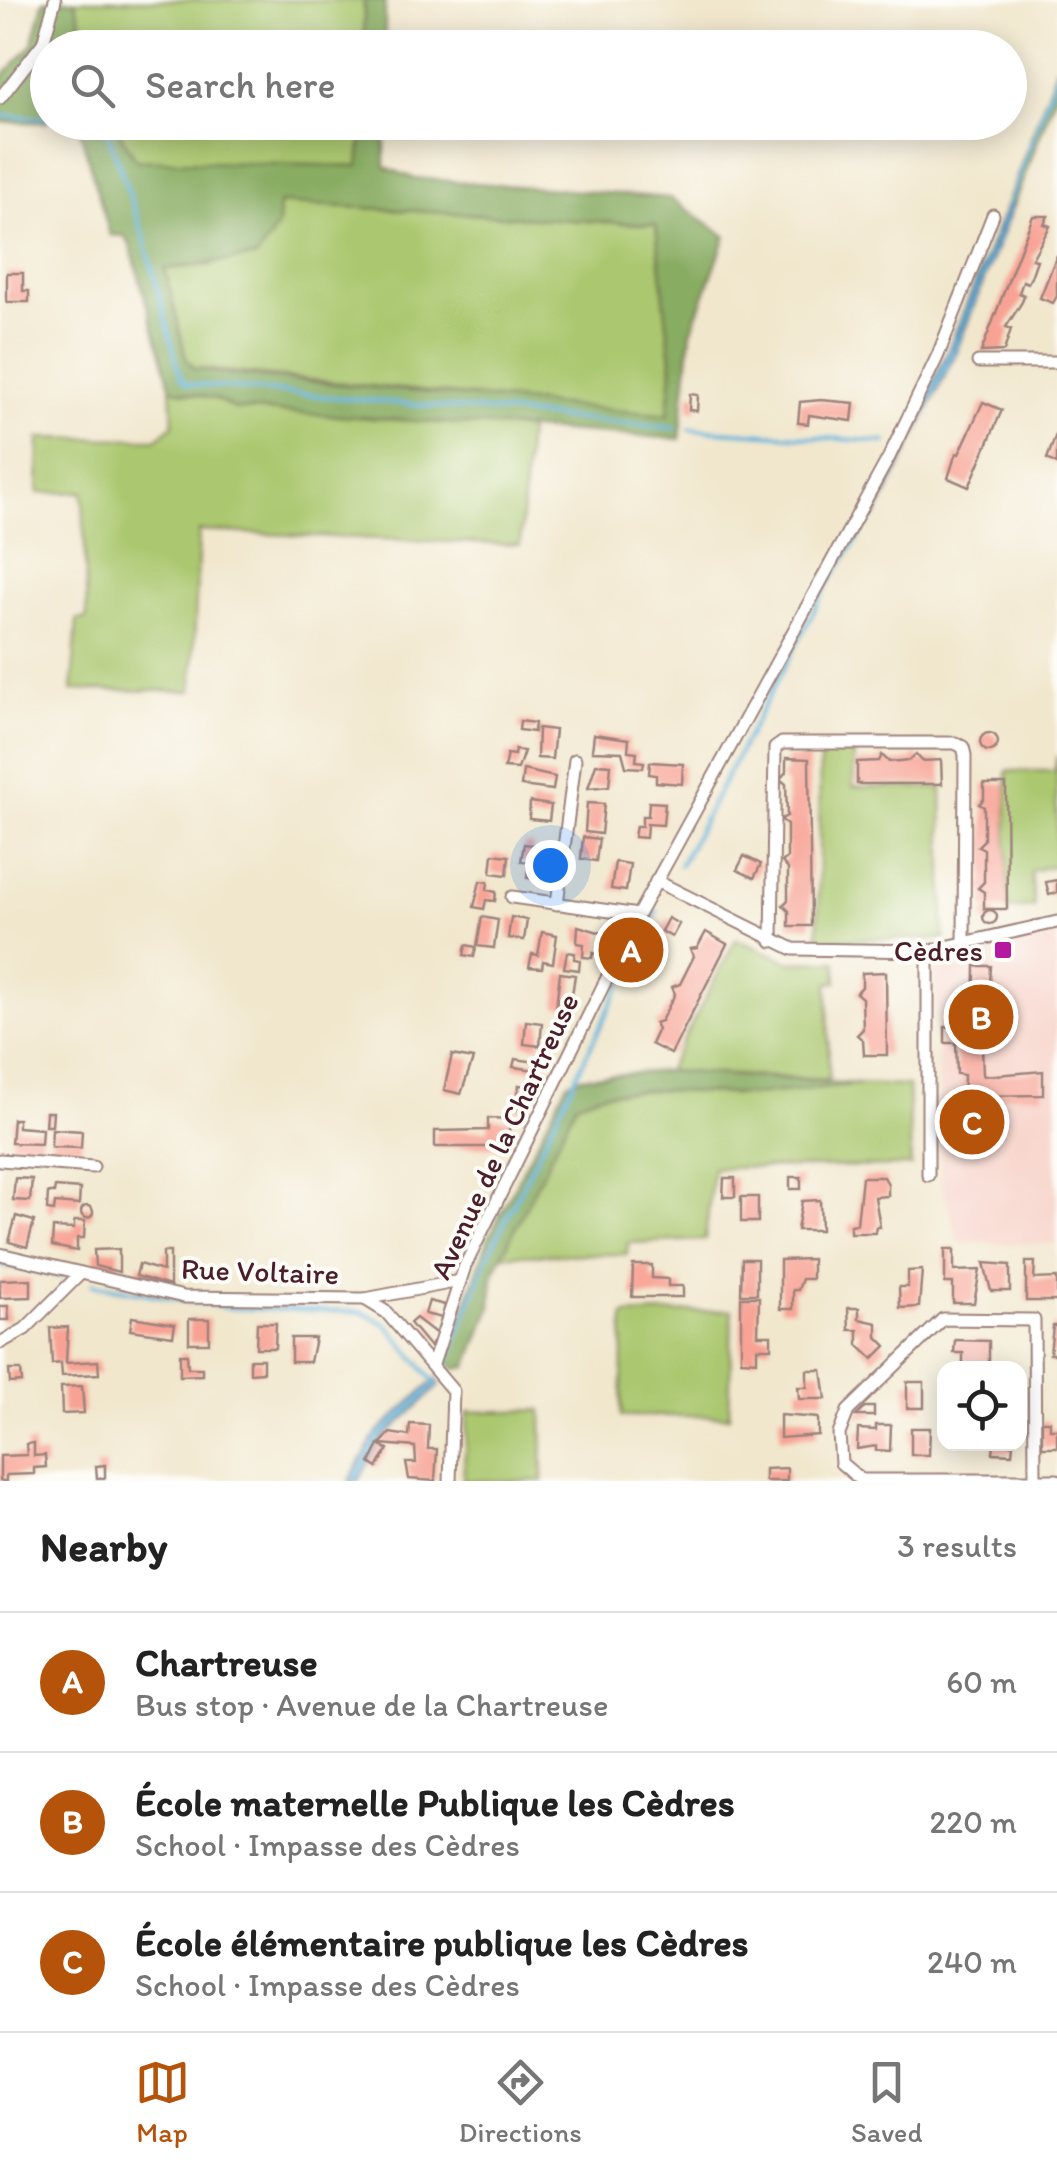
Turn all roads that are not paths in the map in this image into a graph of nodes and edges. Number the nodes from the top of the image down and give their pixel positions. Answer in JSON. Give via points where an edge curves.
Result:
{"nodes":[{"id":1,"x":55,"y":2,"type":"edge"},
{"id":2,"x":47,"y":30,"type":"edge"},
{"id":3,"x":30,"y":60,"type":"edge"},
{"id":4,"x":0,"y":98,"type":"edge"},
{"id":5,"x":993,"y":216,"type":"dead end"},
{"id":6,"x":978,"y":362,"type":"dead end"},
{"id":7,"x":1057,"y":362,"type":"edge"},
{"id":8,"x":574,"y":760,"type":"dead end"},
{"id":9,"x":656,"y":880,"type":"junction"},
{"id":10,"x":512,"y":898,"type":"dead end"},
{"id":11,"x":557,"y":904,"type":"junction"},
{"id":12,"x":638,"y":915,"type":"junction"},
{"id":13,"x":1057,"y":922,"type":"edge"},
{"id":14,"x":772,"y":940,"type":"junction"},
{"id":15,"x":964,"y":944,"type":"junction"},
{"id":16,"x":928,"y":950,"type":"junction"},
{"id":17,"x":0,"y":1160,"type":"edge"},
{"id":18,"x":93,"y":1167,"type":"dead end"},
{"id":19,"x":928,"y":1175,"type":"dead end"},
{"id":20,"x":0,"y":1254,"type":"edge"},
{"id":21,"x":81,"y":1273,"type":"junction"},
{"id":22,"x":460,"y":1281,"type":"junction"},
{"id":23,"x":365,"y":1300,"type":"junction"},
{"id":24,"x":0,"y":1343,"type":"edge"},
{"id":25,"x":433,"y":1364,"type":"junction"},
{"id":26,"x":1035,"y":1480,"type":"edge"},
{"id":27,"x":1057,"y":1480,"type":"edge"},
{"id":28,"x":450,"y":1481,"type":"edge"}],
"edges":[{"from":1,"to":2,"type":"street"},
{"from":3,"to":4,"type":"street"},
{"from":5,"to":9,"type":"street","name":"Avenue de la Chartreuse","via":[[889,457]]},
{"from":6,"to":7,"type":"street"},
{"from":8,"to":11,"type":"street"},
{"from":9,"to":12,"type":"street","name":"Avenue de la Chartreuse"},
{"from":9,"to":14,"type":"street"},
{"from":10,"to":11,"type":"street"},
{"from":11,"to":12,"type":"street"},
{"from":12,"to":22,"type":"street","name":"Avenue de la Chartreuse"},
{"from":13,"to":15,"type":"street"},
{"from":14,"to":15,"type":"street","via":[[775,748],[955,744],[965,755]]},
{"from":14,"to":16,"type":"street","via":[[793,950]]},
{"from":15,"to":16,"type":"street"},
{"from":16,"to":19,"type":"street"},
{"from":17,"to":18,"type":"street"},
{"from":20,"to":21,"type":"street","name":"Rue Voltaire"},
{"from":21,"to":23,"type":"street","name":"Rue Voltaire","via":[[184,1297]]},
{"from":21,"to":24,"type":"street","via":[[25,1329]]},
{"from":22,"to":23,"type":"street","name":"Rue Voltaire"},
{"from":22,"to":25,"type":"street","name":"Avenue de la Chartreuse"},
{"from":23,"to":25,"type":"street","via":[[386,1312]]},
{"from":25,"to":28,"type":"street","via":[[453,1391]]},
{"from":26,"to":26,"type":"street","via":[[861,1480],[841,1463],[840,1434],[848,1411],[942,1319],[1034,1320]]},
{"from":26,"to":27,"type":"street"}]}
